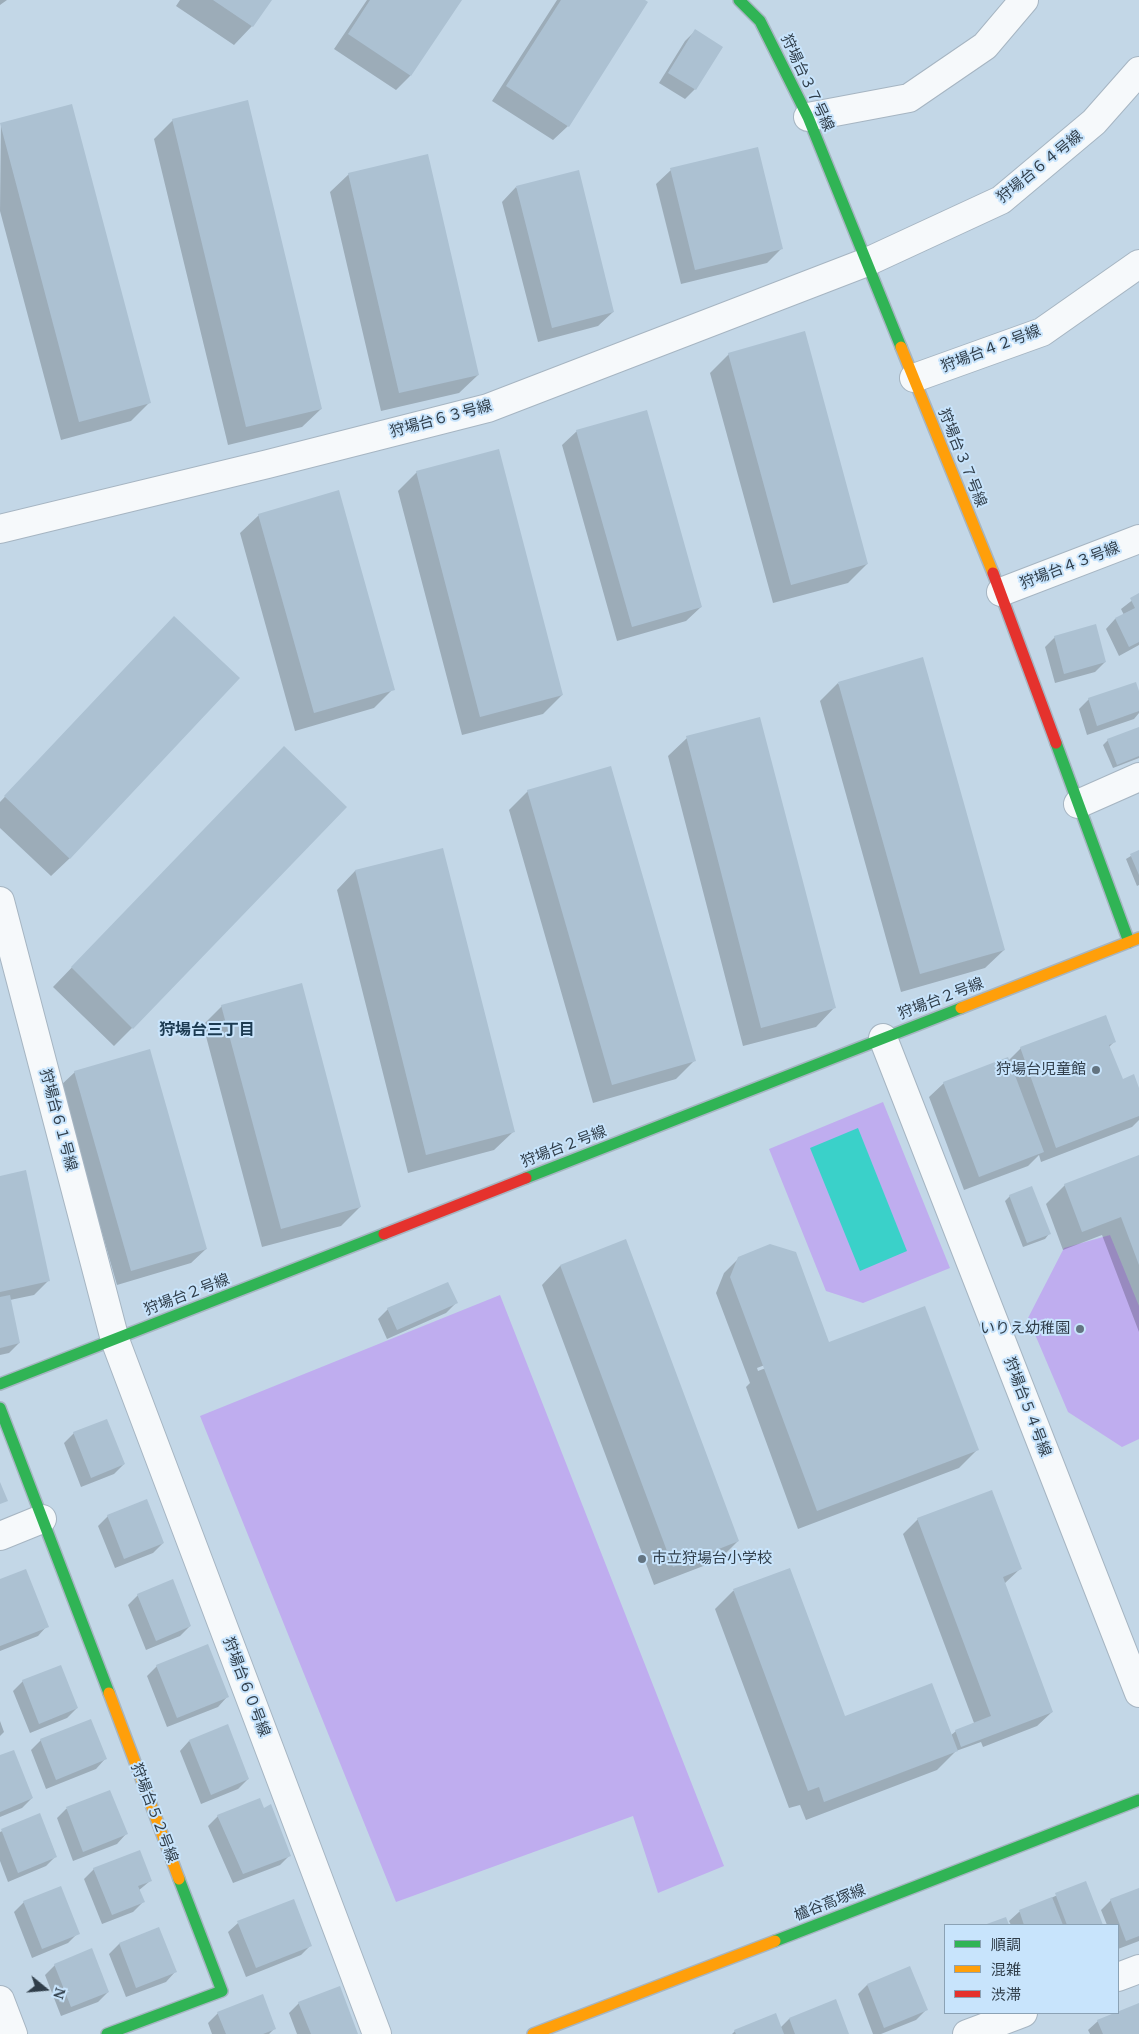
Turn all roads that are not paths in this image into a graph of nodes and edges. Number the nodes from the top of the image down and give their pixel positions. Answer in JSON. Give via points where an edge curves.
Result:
{"nodes":[{"id":1,"x":739,"y":0,"type":"edge"},
{"id":2,"x":1024,"y":0,"type":"edge"},
{"id":3,"x":1139,"y":71,"type":"edge"},
{"id":4,"x":808,"y":117,"type":"junction"},
{"id":5,"x":867,"y":262,"type":"junction"},
{"id":6,"x":1139,"y":264,"type":"edge"},
{"id":7,"x":914,"y":378,"type":"junction"},
{"id":8,"x":0,"y":529,"type":"edge"},
{"id":9,"x":1139,"y":539,"type":"edge"},
{"id":10,"x":1000,"y":592,"type":"junction"},
{"id":11,"x":1139,"y":777,"type":"edge"},
{"id":12,"x":1078,"y":804,"type":"junction"},
{"id":13,"x":0,"y":901,"type":"edge"},
{"id":14,"x":1134,"y":940,"type":"edge"},
{"id":15,"x":883,"y":1038,"type":"junction"},
{"id":16,"x":115,"y":1340,"type":"junction"},
{"id":17,"x":0,"y":1384,"type":"edge"},
{"id":18,"x":0,"y":1408,"type":"edge"},
{"id":19,"x":42,"y":1519,"type":"junction"},
{"id":20,"x":0,"y":1536,"type":"edge"},
{"id":21,"x":1139,"y":1692,"type":"edge"},
{"id":22,"x":1139,"y":1800,"type":"edge"},
{"id":23,"x":1139,"y":1968,"type":"edge"},
{"id":24,"x":1119,"y":1977,"type":"edge"},
{"id":25,"x":0,"y":2000,"type":"edge"},
{"id":26,"x":1020,"y":2014,"type":"edge"},
{"id":27,"x":13,"y":2034,"type":"edge"},
{"id":28,"x":106,"y":2034,"type":"edge"},
{"id":29,"x":377,"y":2034,"type":"edge"},
{"id":30,"x":533,"y":2034,"type":"edge"},
{"id":31,"x":969,"y":2034,"type":"edge"}],
"edges":[{"from":1,"to":4,"type":"street","name":"狩場台３７号線","via":[[760,21]]},
{"from":2,"to":4,"type":"street","via":[[985,46],[909,98]]},
{"from":3,"to":5,"type":"street","name":"狩場台６４号線","via":[[1094,122],[1002,200]]},
{"from":4,"to":5,"type":"street","name":"狩場台３７号線"},
{"from":5,"to":7,"type":"street","name":"狩場台３７号線"},
{"from":5,"to":8,"type":"street","name":"狩場台６３号線","via":[[488,408]]},
{"from":6,"to":7,"type":"street","name":"狩場台４２号線","via":[[1042,332]]},
{"from":7,"to":10,"type":"street","name":"狩場台３７号線"},
{"from":9,"to":10,"type":"street","name":"狩場台４３号線"},
{"from":10,"to":12,"type":"street","name":"狩場台３７号線"},
{"from":11,"to":12,"type":"street"},
{"from":12,"to":14,"type":"street","name":"狩場台３７号線"},
{"from":13,"to":16,"type":"street","name":"狩場台６１号線"},
{"from":14,"to":15,"type":"street","name":"狩場台２号線"},
{"from":15,"to":16,"type":"street","name":"狩場台２号線"},
{"from":15,"to":21,"type":"street","name":"狩場台５４号線"},
{"from":16,"to":17,"type":"street","name":"狩場台２号線"},
{"from":16,"to":29,"type":"street","name":"狩場台６０号線"},
{"from":18,"to":19,"type":"street","name":"狩場台５２号線"},
{"from":19,"to":20,"type":"street"},
{"from":19,"to":28,"type":"street","name":"狩場台５２号線","via":[[222,1991]]},
{"from":22,"to":30,"type":"street","name":"櫨谷高塚線"},
{"from":23,"to":24,"type":"street"},
{"from":25,"to":27,"type":"street"},
{"from":26,"to":31,"type":"street"}]}
